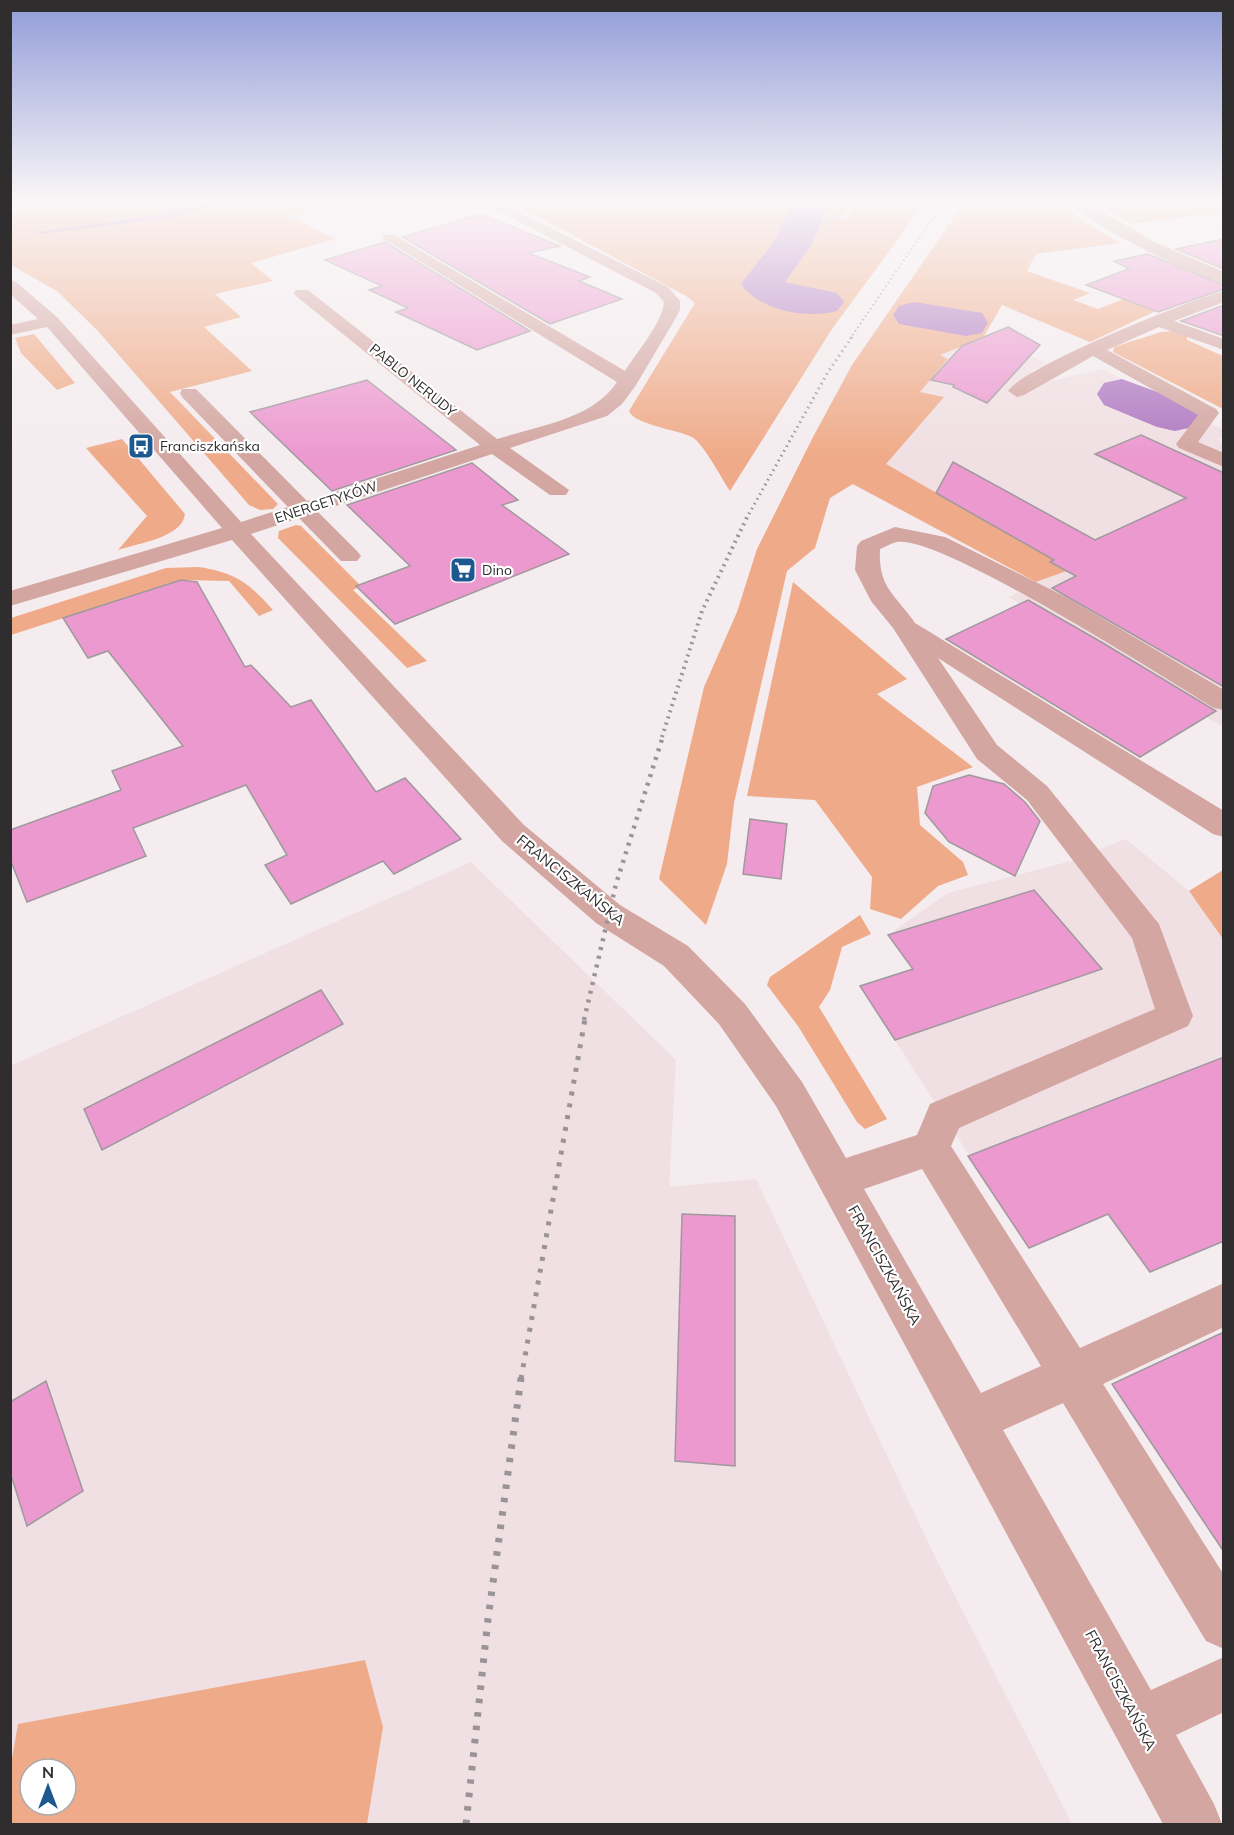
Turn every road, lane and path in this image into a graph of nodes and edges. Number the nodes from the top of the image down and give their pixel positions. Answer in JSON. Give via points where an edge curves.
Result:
{"nodes":[{"id":1,"x":10,"y":285,"type":"edge"},
{"id":2,"x":469,"y":286,"type":"edge"},
{"id":3,"x":653,"y":286,"type":"edge"},
{"id":4,"x":302,"y":293,"type":"dead end"},
{"id":5,"x":1224,"y":296,"type":"edge"},
{"id":6,"x":51,"y":321,"type":"junction"},
{"id":7,"x":1158,"y":321,"type":"junction"},
{"id":8,"x":10,"y":330,"type":"edge"},
{"id":9,"x":1224,"y":345,"type":"edge"},
{"id":10,"x":1094,"y":350,"type":"junction"},
{"id":11,"x":629,"y":381,"type":"junction"},
{"id":12,"x":1017,"y":391,"type":"dead end"},
{"id":13,"x":189,"y":393,"type":"dead end"},
{"id":14,"x":495,"y":447,"type":"junction"},
{"id":15,"x":1224,"y":461,"type":"edge"},
{"id":16,"x":558,"y":490,"type":"dead end"},
{"id":17,"x":303,"y":509,"type":"junction"},
{"id":18,"x":237,"y":531,"type":"junction"},
{"id":19,"x":349,"y":556,"type":"dead end"},
{"id":20,"x":10,"y":599,"type":"edge"},
{"id":21,"x":903,"y":624,"type":"junction"},
{"id":22,"x":1224,"y":702,"type":"edge"},
{"id":23,"x":1224,"y":826,"type":"edge"},
{"id":24,"x":931,"y":1148,"type":"junction"},
{"id":25,"x":837,"y":1179,"type":"junction"},
{"id":26,"x":1224,"y":1304,"type":"edge"},
{"id":27,"x":1070,"y":1374,"type":"junction"},
{"id":28,"x":971,"y":1420,"type":"junction"},
{"id":29,"x":1224,"y":1623,"type":"edge"},
{"id":30,"x":1224,"y":1684,"type":"edge"},
{"id":31,"x":1139,"y":1724,"type":"junction"},
{"id":32,"x":1194,"y":1824,"type":"edge"}],
"edges":[{"from":1,"to":6,"type":"street","name":"FRANCISZKAŃSKA"},
{"from":2,"to":11,"type":"street"},
{"from":3,"to":11,"type":"street","name":"ENERGETYKÓW","via":[[672,301],[672,310]]},
{"from":4,"to":14,"type":"street","name":"PABLO NERUDY"},
{"from":5,"to":7,"type":"street"},
{"from":6,"to":8,"type":"street"},
{"from":6,"to":18,"type":"street","name":"FRANCISZKAŃSKA"},
{"from":7,"to":9,"type":"street"},
{"from":7,"to":10,"type":"street"},
{"from":10,"to":12,"type":"street","via":[[1044,373]]},
{"from":10,"to":15,"type":"street","via":[[1209,412],[1186,444]]},
{"from":11,"to":14,"type":"street","name":"ENERGETYKÓW","via":[[600,412]]},
{"from":13,"to":17,"type":"street"},
{"from":14,"to":16,"type":"street","name":"PABLO NERUDY"},
{"from":14,"to":17,"type":"street","name":"ENERGETYKÓW"},
{"from":17,"to":18,"type":"street","name":"ENERGETYKÓW"},
{"from":17,"to":19,"type":"street"},
{"from":18,"to":20,"type":"street","name":"ENERGETYKÓW"},
{"from":18,"to":25,"type":"street","name":"FRANCISZKAŃSKA","via":[[513,833],[608,914],[675,956],[732,1014],[789,1094]]},
{"from":21,"to":22,"type":"street","via":[[883,600],[867,570],[869,546],[895,534],[937,542],[1049,598]]},
{"from":21,"to":23,"type":"street"},
{"from":21,"to":24,"type":"street","via":[[987,752],[1037,793],[1148,933],[1175,1016],[944,1116]]},
{"from":24,"to":25,"type":"street"},
{"from":24,"to":27,"type":"street"},
{"from":25,"to":28,"type":"street","name":"FRANCISZKAŃSKA"},
{"from":26,"to":27,"type":"street"},
{"from":27,"to":28,"type":"street"},
{"from":27,"to":29,"type":"street"},
{"from":28,"to":31,"type":"street","name":"FRANCISZKAŃSKA"},
{"from":30,"to":31,"type":"street"},
{"from":31,"to":32,"type":"street","name":"FRANCISZKAŃSKA"}]}
